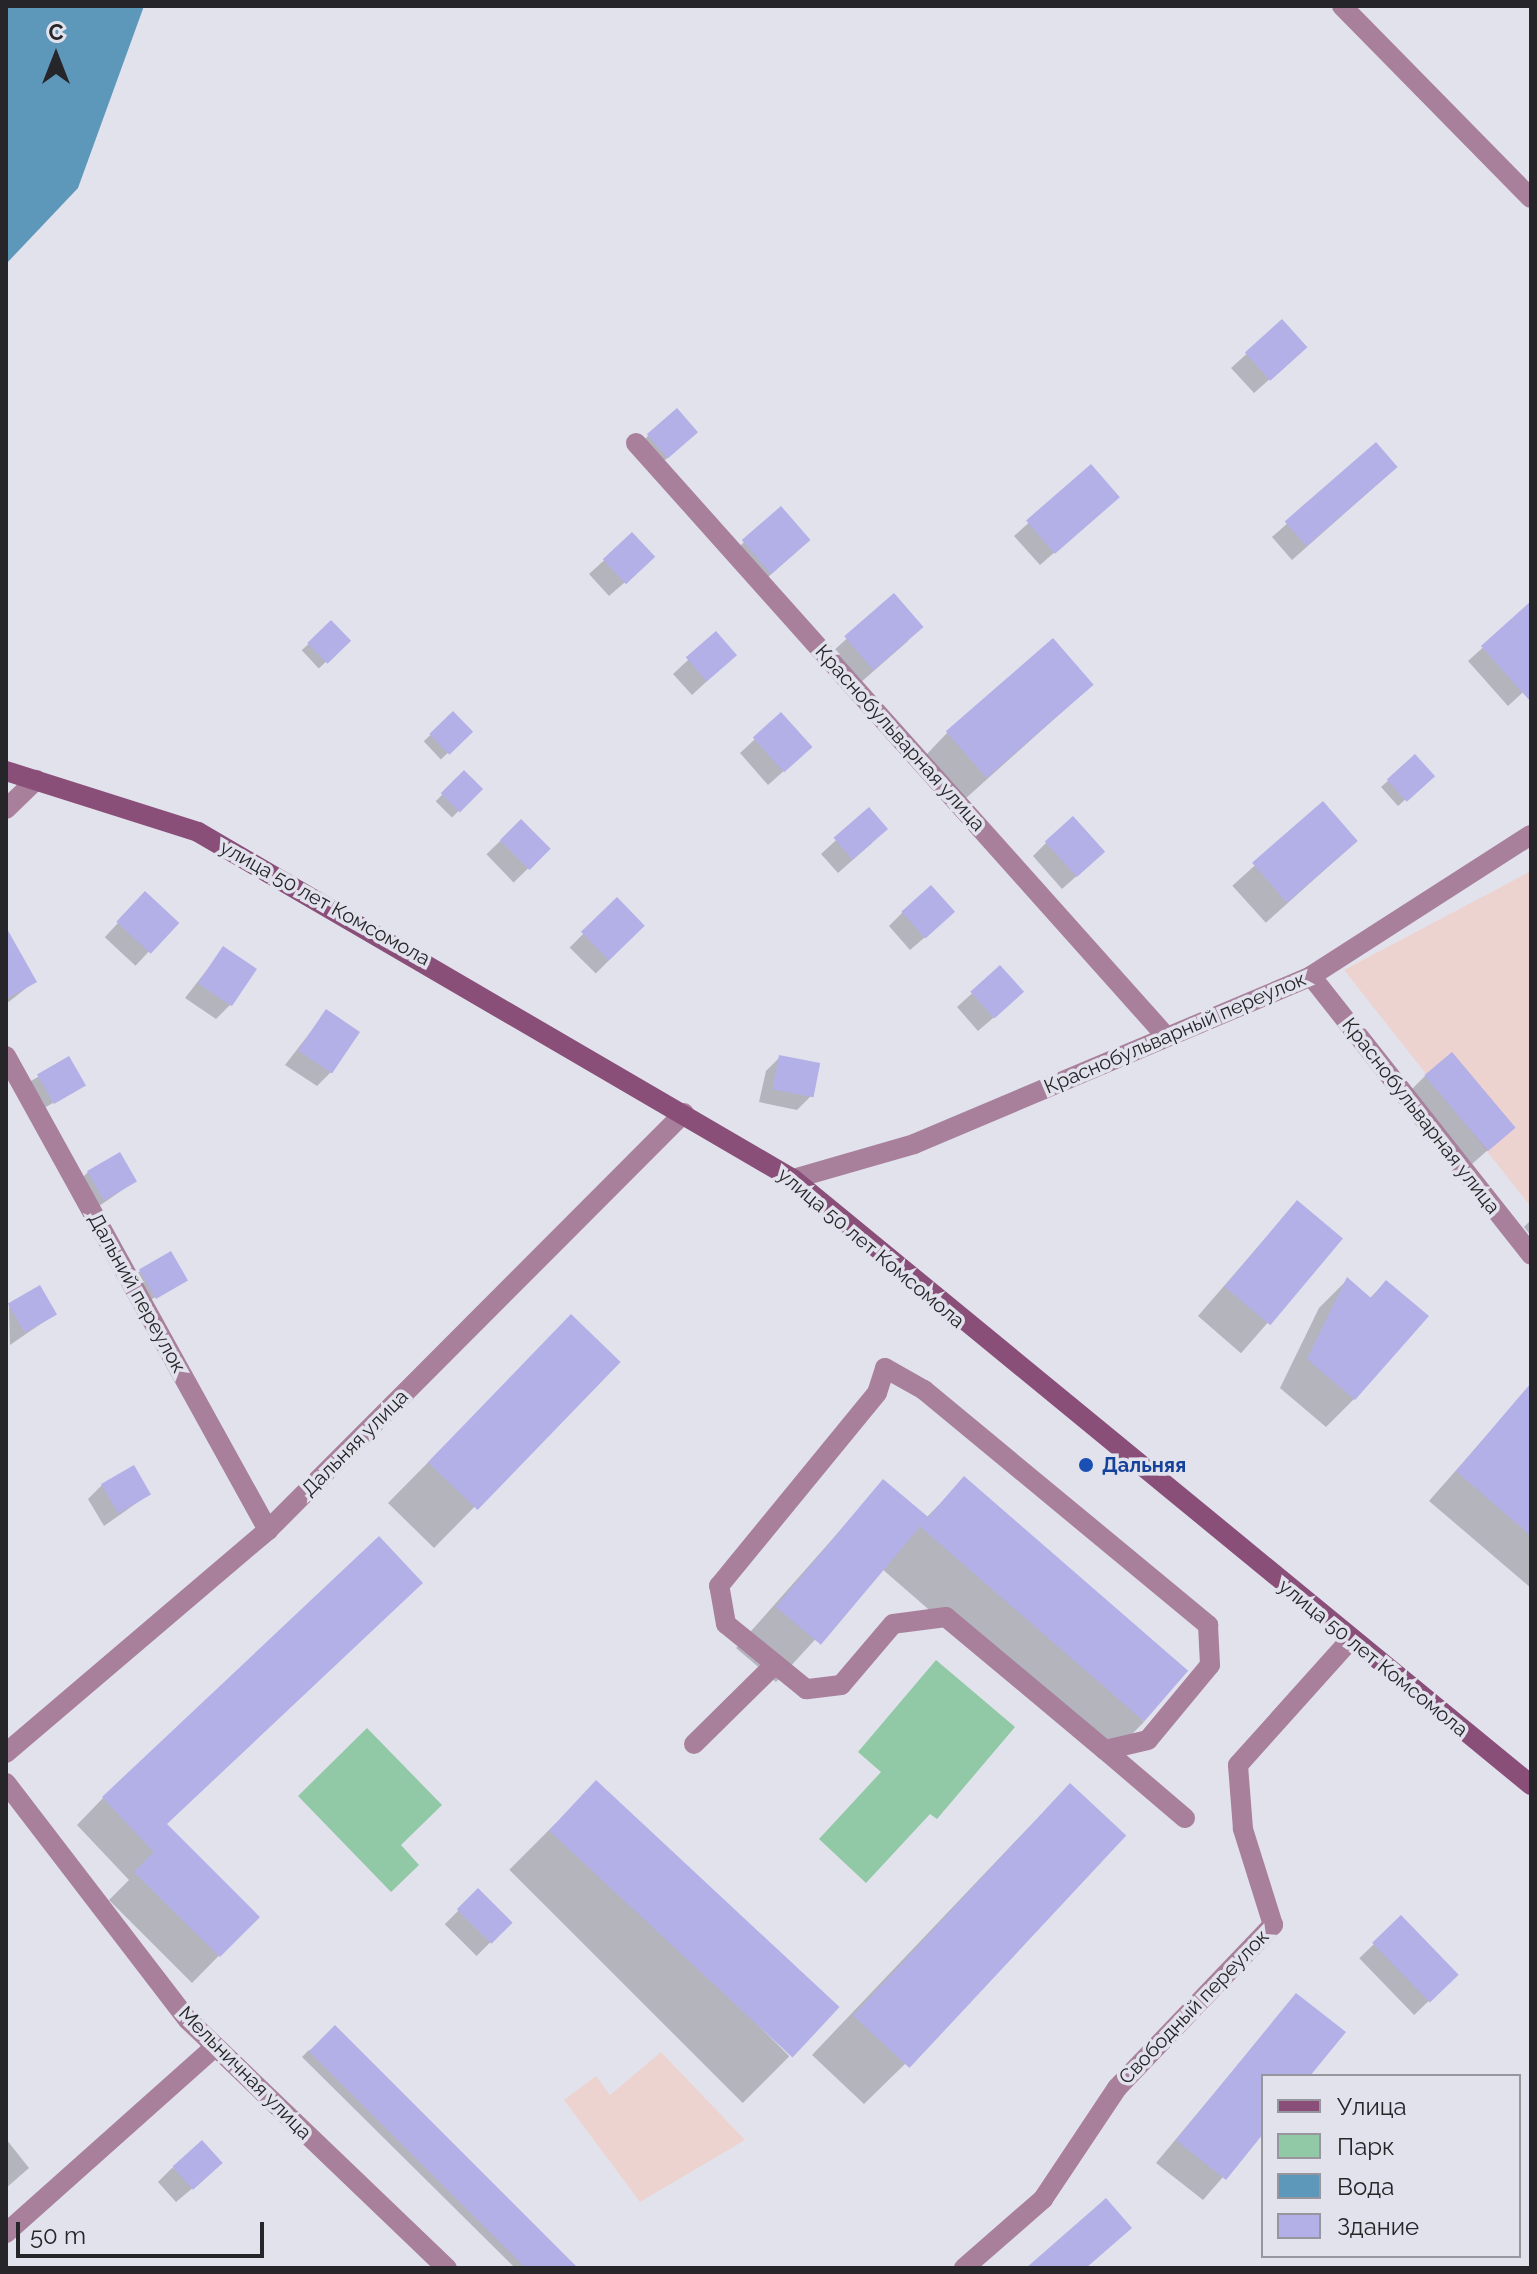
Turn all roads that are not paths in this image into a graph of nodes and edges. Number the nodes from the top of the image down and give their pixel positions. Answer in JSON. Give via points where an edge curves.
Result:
{"nodes":[{"id":1,"x":1342,"y":6,"type":"edge"},
{"id":2,"x":1531,"y":198,"type":"edge"},
{"id":3,"x":636,"y":443,"type":"dead end"},
{"id":4,"x":6,"y":771,"type":"edge"},
{"id":5,"x":36,"y":780,"type":"junction"},
{"id":6,"x":6,"y":809,"type":"edge"},
{"id":7,"x":1531,"y":835,"type":"edge"},
{"id":8,"x":1311,"y":976,"type":"junction"},
{"id":9,"x":1164,"y":1034,"type":"junction"},
{"id":10,"x":6,"y":1056,"type":"edge"},
{"id":11,"x":684,"y":1113,"type":"junction"},
{"id":12,"x":793,"y":1179,"type":"junction"},
{"id":13,"x":1531,"y":1255,"type":"edge"},
{"id":14,"x":268,"y":1530,"type":"junction"},
{"id":15,"x":1350,"y":1640,"type":"junction"},
{"id":16,"x":775,"y":1664,"type":"junction"},
{"id":17,"x":694,"y":1744,"type":"dead end"},
{"id":18,"x":1105,"y":1750,"type":"junction"},
{"id":19,"x":6,"y":1753,"type":"edge"},
{"id":20,"x":6,"y":1783,"type":"edge"},
{"id":21,"x":1531,"y":1785,"type":"edge"},
{"id":22,"x":1185,"y":1818,"type":"dead end"},
{"id":23,"x":214,"y":2048,"type":"junction"},
{"id":24,"x":6,"y":2233,"type":"edge"},
{"id":25,"x":447,"y":2268,"type":"edge"},
{"id":26,"x":964,"y":2268,"type":"edge"}],
"edges":[{"from":1,"to":2,"type":"street"},
{"from":3,"to":9,"type":"street","name":"Краснобульварная улица"},
{"from":4,"to":5,"type":"street","name":"улица 50 лет Комсомола"},
{"from":5,"to":6,"type":"street"},
{"from":5,"to":11,"type":"street","name":"улица 50 лет Комсомола","via":[[198,832]]},
{"from":7,"to":8,"type":"street","name":"Краснобульварный переулок"},
{"from":8,"to":9,"type":"street","name":"Краснобульварный переулок"},
{"from":8,"to":13,"type":"street","name":"Краснобульварная улица"},
{"from":9,"to":12,"type":"street","name":"Краснобульварный переулок","via":[[914,1144]]},
{"from":10,"to":14,"type":"street","name":"Дальний переулок"},
{"from":11,"to":12,"type":"street","name":"улица 50 лет Комсомола"},
{"from":11,"to":14,"type":"street","name":"Дальняя улица"},
{"from":12,"to":15,"type":"street","name":"улица 50 лет Комсомола"},
{"from":14,"to":19,"type":"street","name":"Дальняя улица"},
{"from":15,"to":21,"type":"street","name":"улица 50 лет Комсомола"},
{"from":15,"to":26,"type":"street","name":"Свободный переулок","via":[[1238,1765],[1243,1829],[1273,1925],[1117,2088],[1043,2199]]},
{"from":16,"to":17,"type":"street"},
{"from":16,"to":18,"type":"street","via":[[806,1689],[841,1685],[893,1624],[946,1617]]},
{"from":16,"to":18,"type":"street","via":[[726,1624],[719,1586],[877,1393],[885,1368],[924,1390],[1208,1625],[1210,1665],[1148,1740]]},
{"from":18,"to":22,"type":"street"},
{"from":20,"to":23,"type":"street","name":"Мельничная улица"},
{"from":23,"to":24,"type":"street"},
{"from":23,"to":25,"type":"street","name":"Мельничная улица"}]}
